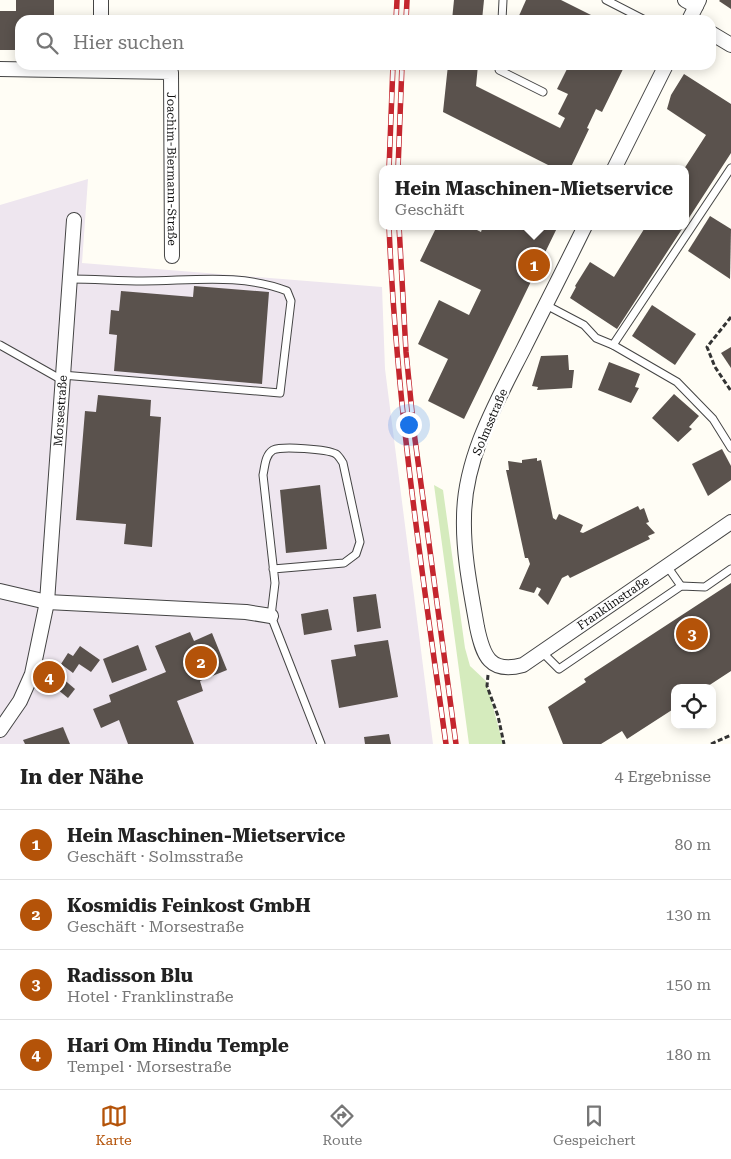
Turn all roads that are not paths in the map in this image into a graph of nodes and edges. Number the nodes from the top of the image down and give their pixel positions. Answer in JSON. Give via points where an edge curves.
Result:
{"nodes":[{"id":1,"x":101,"y":0,"type":"edge"},
{"id":2,"x":503,"y":0,"type":"edge"},
{"id":3,"x":606,"y":0,"type":"edge"},
{"id":4,"x":693,"y":2,"type":"edge"},
{"id":5,"x":101,"y":15,"type":"edge"},
{"id":6,"x":502,"y":15,"type":"edge"},
{"id":7,"x":635,"y":15,"type":"edge"},
{"id":8,"x":690,"y":15,"type":"edge"},
{"id":9,"x":716,"y":36,"type":"edge"},
{"id":10,"x":731,"y":45,"type":"edge"},
{"id":11,"x":0,"y":69,"type":"edge"},
{"id":12,"x":15,"y":69,"type":"edge"},
{"id":13,"x":136,"y":70,"type":"edge"},
{"id":14,"x":499,"y":70,"type":"edge"},
{"id":15,"x":664,"y":70,"type":"edge"},
{"id":16,"x":543,"y":92,"type":"dead end"},
{"id":17,"x":616,"y":165,"type":"edge"},
{"id":18,"x":731,"y":168,"type":"edge"},
{"id":19,"x":74,"y":220,"type":"dead end"},
{"id":20,"x":583,"y":230,"type":"edge"},
{"id":21,"x":172,"y":256,"type":"dead end"},
{"id":22,"x":70,"y":278,"type":"junction"},
{"id":23,"x":546,"y":305,"type":"junction"},
{"id":24,"x":0,"y":345,"type":"edge"},
{"id":25,"x":613,"y":345,"type":"junction"},
{"id":26,"x":62,"y":378,"type":"junction"},
{"id":27,"x":731,"y":448,"type":"edge"},
{"id":28,"x":731,"y":522,"type":"edge"},
{"id":29,"x":667,"y":566,"type":"junction"},
{"id":30,"x":274,"y":569,"type":"junction"},
{"id":31,"x":731,"y":569,"type":"edge"},
{"id":32,"x":681,"y":586,"type":"junction"},
{"id":33,"x":0,"y":591,"type":"edge"},
{"id":34,"x":47,"y":602,"type":"junction"},
{"id":35,"x":271,"y":616,"type":"junction"},
{"id":36,"x":542,"y":652,"type":"junction"},
{"id":37,"x":489,"y":661,"type":"joint"},
{"id":38,"x":0,"y":730,"type":"edge"},
{"id":39,"x":321,"y":744,"type":"edge"}],
"edges":[{"from":1,"to":5,"type":"street"},
{"from":2,"to":6,"type":"lane"},
{"from":3,"to":7,"type":"lane"},
{"from":4,"to":8,"type":"street"},
{"from":9,"to":10,"type":"street"},
{"from":11,"to":12,"type":"street","name":"Joachim-Biermann-Straße"},
{"from":13,"to":21,"type":"street","name":"Joachim-Biermann-Straße","via":[[171,72]]},
{"from":14,"to":16,"type":"lane"},
{"from":15,"to":17,"type":"street"},
{"from":18,"to":25,"type":"lane"},
{"from":19,"to":22,"type":"street","name":"Morsestraße"},
{"from":20,"to":23,"type":"street","name":"Solmsstraße"},
{"from":22,"to":26,"type":"street","name":"Morsestraße"},
{"from":22,"to":26,"type":"lane","via":[[144,281],[196,278],[250,282],[287,291],[292,301],[280,393]]},
{"from":23,"to":25,"type":"lane","via":[[584,325],[596,338]]},
{"from":23,"to":37,"type":"street","name":"Solmsstraße","via":[[479,443],[466,494],[464,518],[471,594],[480,644]]},
{"from":24,"to":26,"type":"lane"},
{"from":25,"to":27,"type":"lane","via":[[677,382],[714,419]]},
{"from":26,"to":34,"type":"street","name":"Morsestraße"},
{"from":28,"to":29,"type":"street","name":"Franklinstraße"},
{"from":29,"to":32,"type":"lane"},
{"from":29,"to":36,"type":"street","name":"Franklinstraße"},
{"from":30,"to":30,"type":"lane","via":[[263,475],[266,459],[272,451],[282,448],[337,454],[343,463],[360,542],[356,554],[344,563]]},
{"from":30,"to":35,"type":"lane"},
{"from":31,"to":32,"type":"lane","via":[[705,587]]},
{"from":32,"to":36,"type":"lane","via":[[559,669]]},
{"from":33,"to":34,"type":"street"},
{"from":34,"to":35,"type":"street"},
{"from":34,"to":38,"type":"street","name":"Morsestraße","via":[[32,674],[20,702]]},
{"from":35,"to":39,"type":"lane"},
{"from":36,"to":37,"type":"street","name":"Franklinstraße","via":[[513,668],[503,668]]}]}
